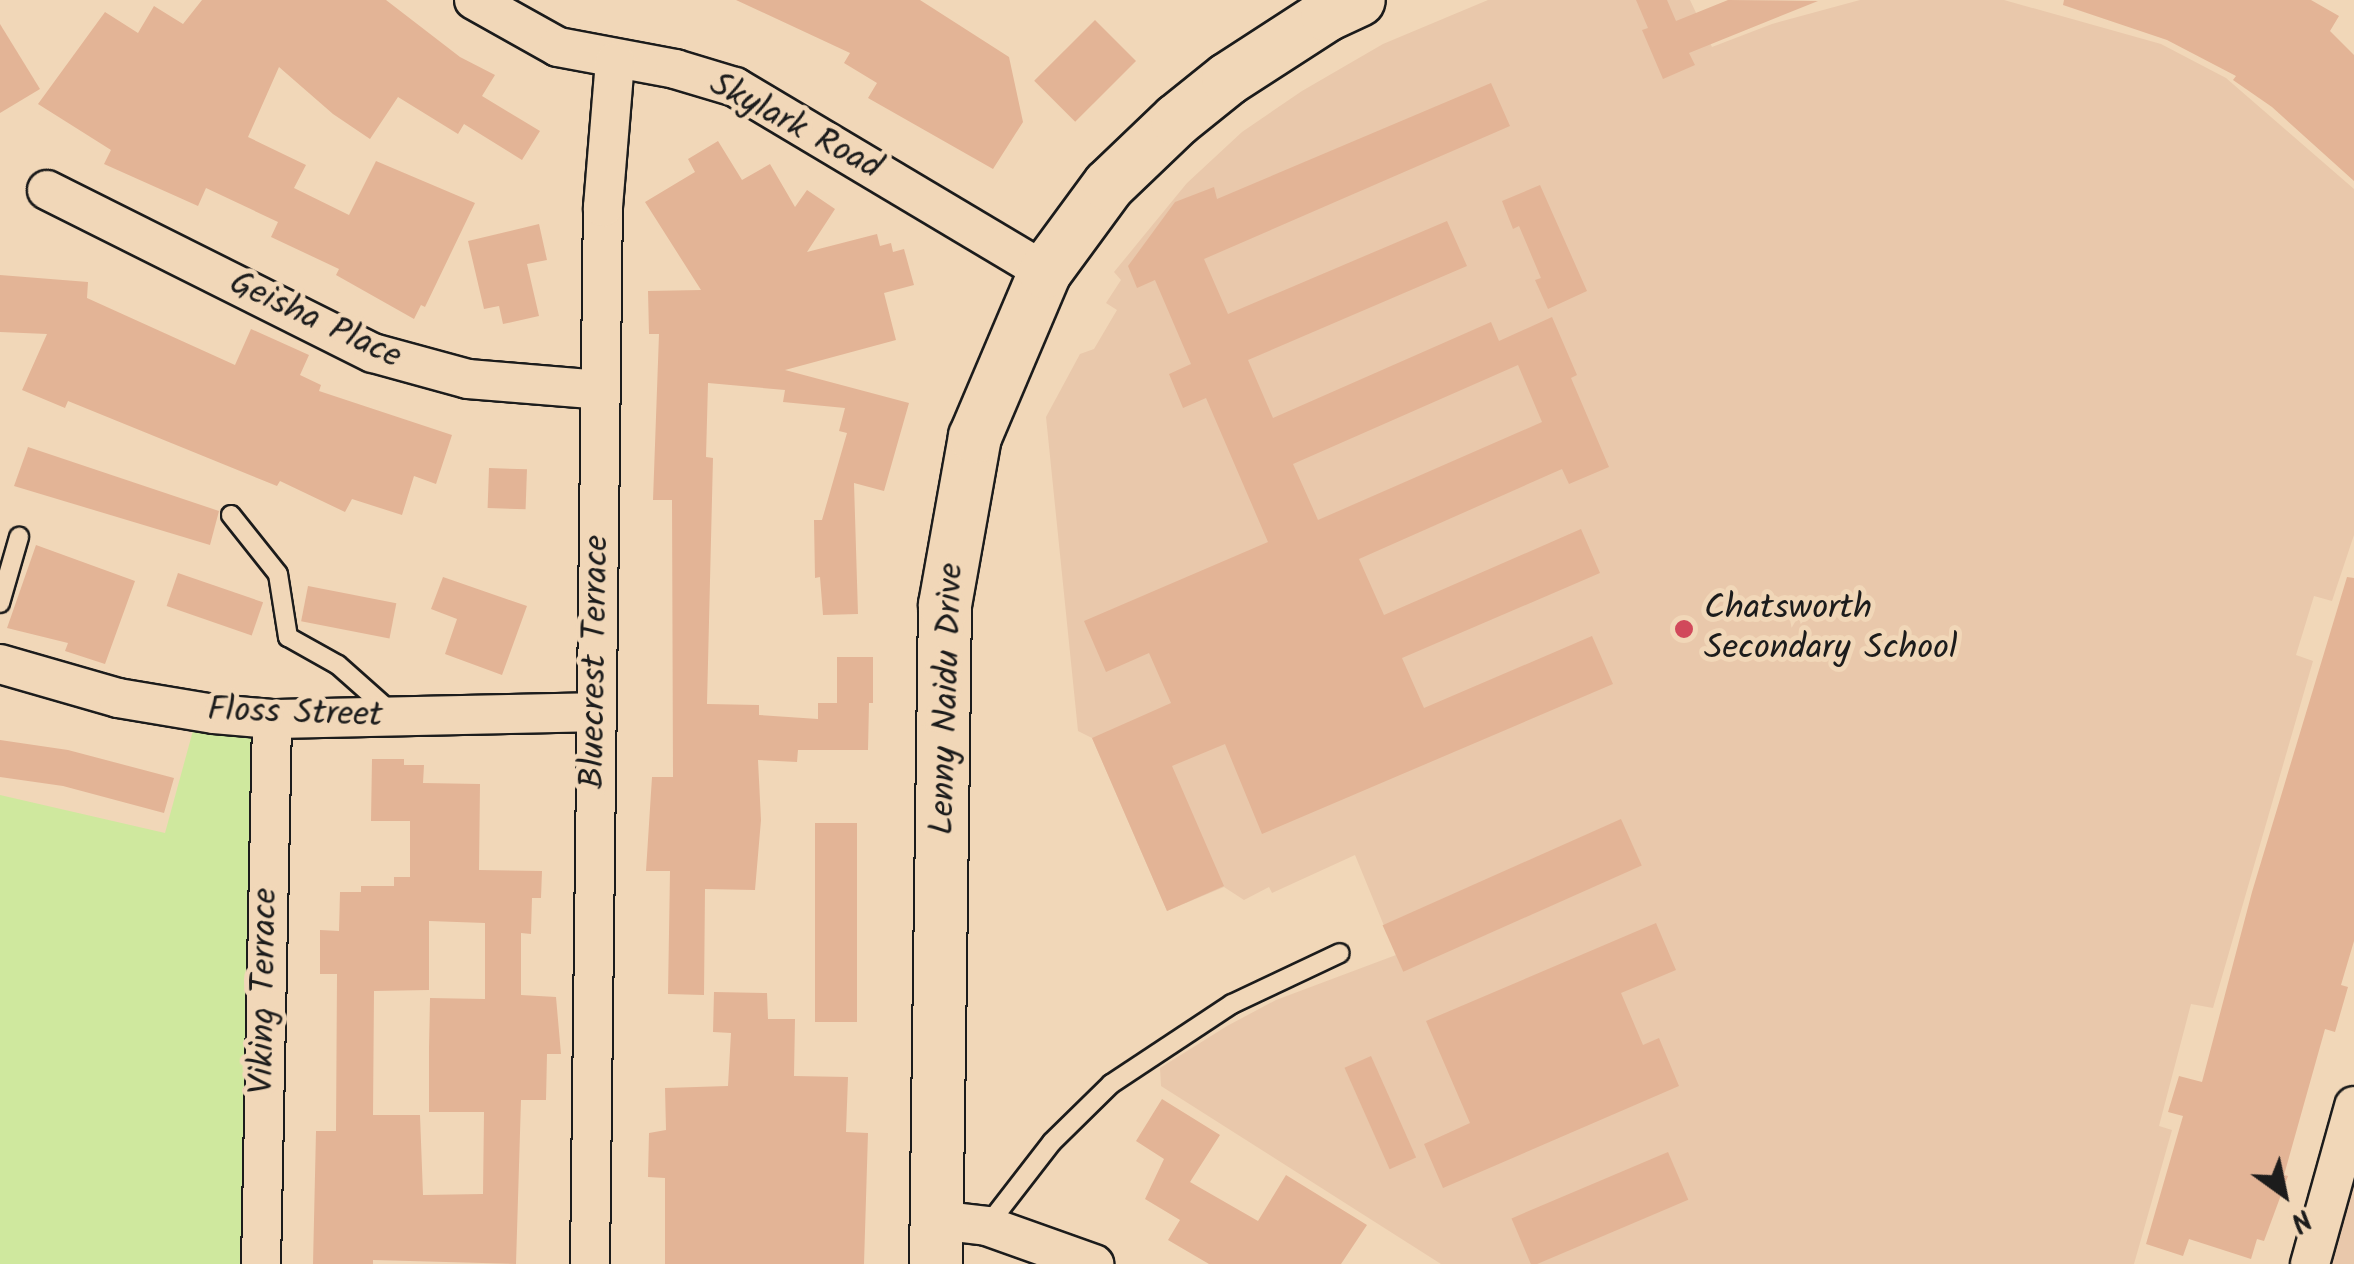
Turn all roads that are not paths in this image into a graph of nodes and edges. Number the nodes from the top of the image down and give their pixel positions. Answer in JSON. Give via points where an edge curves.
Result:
{"nodes":[{"id":1,"x":474,"y":0,"type":"edge"},
{"id":2,"x":1359,"y":0,"type":"edge"},
{"id":3,"x":615,"y":61,"type":"junction"},
{"id":4,"x":47,"y":190,"type":"dead end"},
{"id":5,"x":1045,"y":272,"type":"junction"},
{"id":6,"x":601,"y":390,"type":"junction"},
{"id":7,"x":231,"y":515,"type":"dead end"},
{"id":8,"x":19,"y":537,"type":"dead end"},
{"id":9,"x":0,"y":602,"type":"edge"},
{"id":10,"x":0,"y":664,"type":"edge"},
{"id":11,"x":595,"y":712,"type":"junction"},
{"id":12,"x":396,"y":716,"type":"junction"},
{"id":13,"x":272,"y":718,"type":"junction"},
{"id":14,"x":1340,"y":952,"type":"dead end"},
{"id":15,"x":2354,"y":1106,"type":"edge"},
{"id":16,"x":953,"y":1236,"type":"edge"},
{"id":17,"x":261,"y":1264,"type":"edge"},
{"id":18,"x":590,"y":1264,"type":"edge"},
{"id":19,"x":1094,"y":1264,"type":"edge"},
{"id":20,"x":2310,"y":1264,"type":"edge"}],
"edges":[{"from":1,"to":3,"type":"street","name":"Skylark Road","via":[[558,46]]},
{"from":2,"to":5,"type":"street","name":"Lenny Naidu Drive","via":[[1280,43],[1177,120],[1109,185]]},
{"from":3,"to":5,"type":"street","name":"Skylark Road","via":[[675,69],[735,88]]},
{"from":3,"to":6,"type":"street","name":"Bluecrest Terrace","via":[[603,207]]},
{"from":4,"to":6,"type":"street","name":"Geisha Place","via":[[373,353],[468,379]]},
{"from":5,"to":16,"type":"street","name":"Lenny Naidu Drive","via":[[975,437],[945,605]]},
{"from":6,"to":11,"type":"street","name":"Bluecrest Terrace"},
{"from":7,"to":12,"type":"lane","via":[[278,574],[288,637],[338,665]]},
{"from":8,"to":9,"type":"lane"},
{"from":10,"to":13,"type":"street","name":"Floss Street","via":[[162,707]]},
{"from":11,"to":12,"type":"street","name":"Floss Street"},
{"from":11,"to":18,"type":"street","name":"Bluecrest Terrace"},
{"from":12,"to":13,"type":"street","name":"Floss Street"},
{"from":13,"to":17,"type":"street","name":"Viking Terrace"},
{"from":14,"to":16,"type":"lane","via":[[1232,1004],[1110,1084]]},
{"from":15,"to":20,"type":"street"},
{"from":16,"to":19,"type":"street","via":[[1037,1240]]}]}
